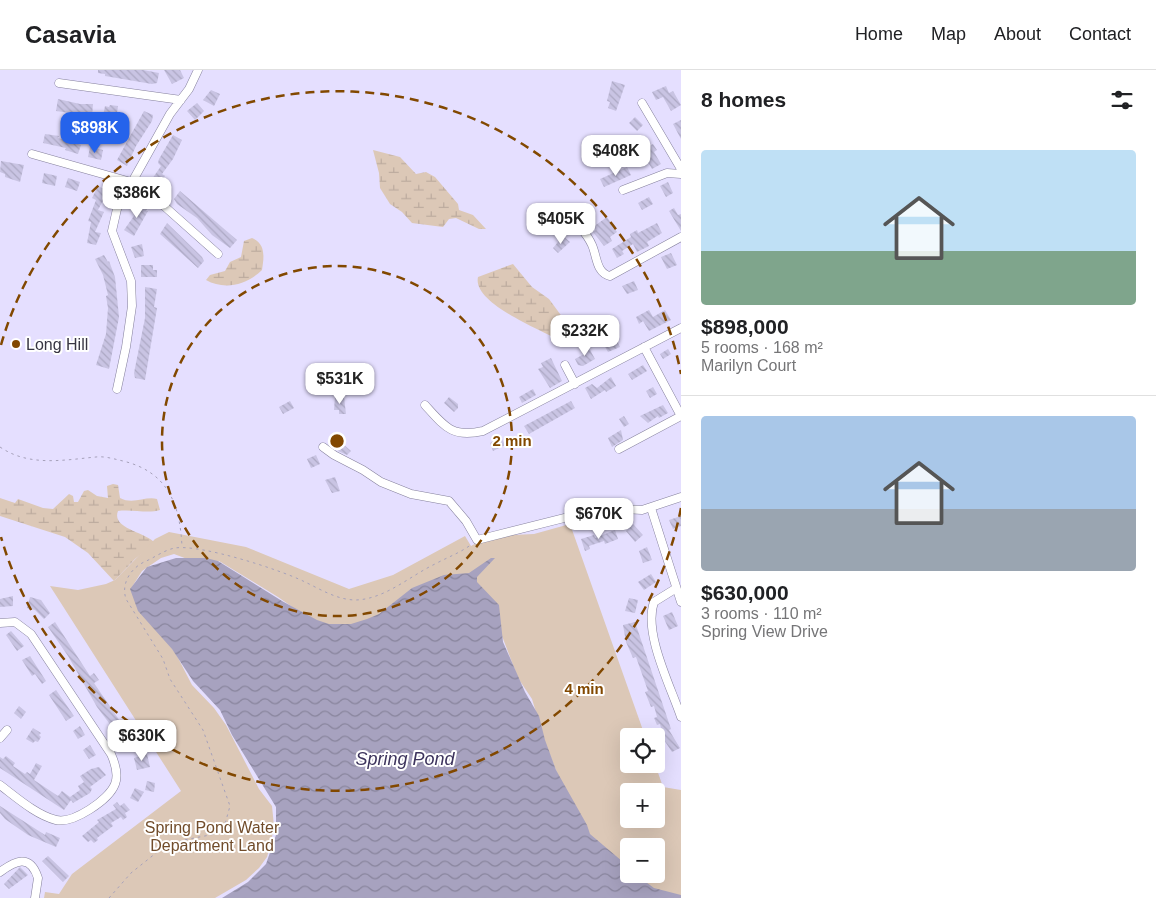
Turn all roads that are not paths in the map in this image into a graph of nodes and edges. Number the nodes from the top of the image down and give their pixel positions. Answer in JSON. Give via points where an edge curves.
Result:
{"nodes":[{"id":1,"x":198,"y":70,"type":"edge"},
{"id":2,"x":59,"y":83,"type":"dead end"},
{"id":3,"x":181,"y":100,"type":"junction"},
{"id":4,"x":642,"y":103,"type":"dead end"},
{"id":5,"x":32,"y":154,"type":"dead end"},
{"id":6,"x":681,"y":169,"type":"edge"},
{"id":7,"x":681,"y":174,"type":"edge"},
{"id":8,"x":131,"y":182,"type":"junction"},
{"id":9,"x":623,"y":190,"type":"dead end"},
{"id":10,"x":580,"y":227,"type":"dead end"},
{"id":11,"x":681,"y":237,"type":"edge"},
{"id":12,"x":218,"y":254,"type":"dead end"},
{"id":13,"x":681,"y":328,"type":"edge"},
{"id":14,"x":644,"y":347,"type":"junction"},
{"id":15,"x":565,"y":365,"type":"dead end"},
{"id":16,"x":575,"y":384,"type":"junction"},
{"id":17,"x":117,"y":389,"type":"dead end"},
{"id":18,"x":425,"y":405,"type":"dead end"},
{"id":19,"x":681,"y":416,"type":"edge"},
{"id":20,"x":323,"y":447,"type":"dead end"},
{"id":21,"x":619,"y":449,"type":"dead end"},
{"id":22,"x":681,"y":497,"type":"edge"},
{"id":23,"x":651,"y":508,"type":"junction"},
{"id":24,"x":675,"y":589,"type":"junction"},
{"id":25,"x":681,"y":602,"type":"edge"},
{"id":26,"x":0,"y":623,"type":"edge"},
{"id":27,"x":681,"y":717,"type":"edge"},
{"id":28,"x":7,"y":730,"type":"dead end"},
{"id":29,"x":0,"y":738,"type":"edge"},
{"id":30,"x":0,"y":785,"type":"edge"},
{"id":31,"x":0,"y":872,"type":"edge"},
{"id":32,"x":36,"y":898,"type":"edge"}],
"edges":[{"from":1,"to":3,"type":"street"},
{"from":2,"to":3,"type":"street"},
{"from":3,"to":8,"type":"street"},
{"from":4,"to":6,"type":"street"},
{"from":5,"to":8,"type":"street"},
{"from":7,"to":9,"type":"street","via":[[666,173]]},
{"from":8,"to":12,"type":"street","via":[[164,206]]},
{"from":8,"to":17,"type":"street","via":[[116,209],[112,231],[131,281],[132,306]]},
{"from":10,"to":11,"type":"street","via":[[591,242],[600,270],[607,276],[622,271]]},
{"from":13,"to":14,"type":"street"},
{"from":14,"to":16,"type":"street"},
{"from":14,"to":19,"type":"street"},
{"from":15,"to":16,"type":"street"},
{"from":16,"to":18,"type":"street","via":[[497,426],[474,434],[452,431]]},
{"from":19,"to":21,"type":"street"},
{"from":20,"to":23,"type":"street","via":[[381,482],[411,494],[449,501],[466,520],[477,540],[604,508]]},
{"from":22,"to":23,"type":"street"},
{"from":23,"to":24,"type":"street"},
{"from":24,"to":25,"type":"street"},
{"from":24,"to":27,"type":"street","via":[[654,602],[651,618],[656,644]]},
{"from":26,"to":30,"type":"street","via":[[15,622],[31,634],[111,754],[117,777],[112,790],[104,798],[66,821],[47,817]]},
{"from":28,"to":29,"type":"street"},
{"from":31,"to":32,"type":"street","via":[[21,860],[33,868],[38,878]]}]}
